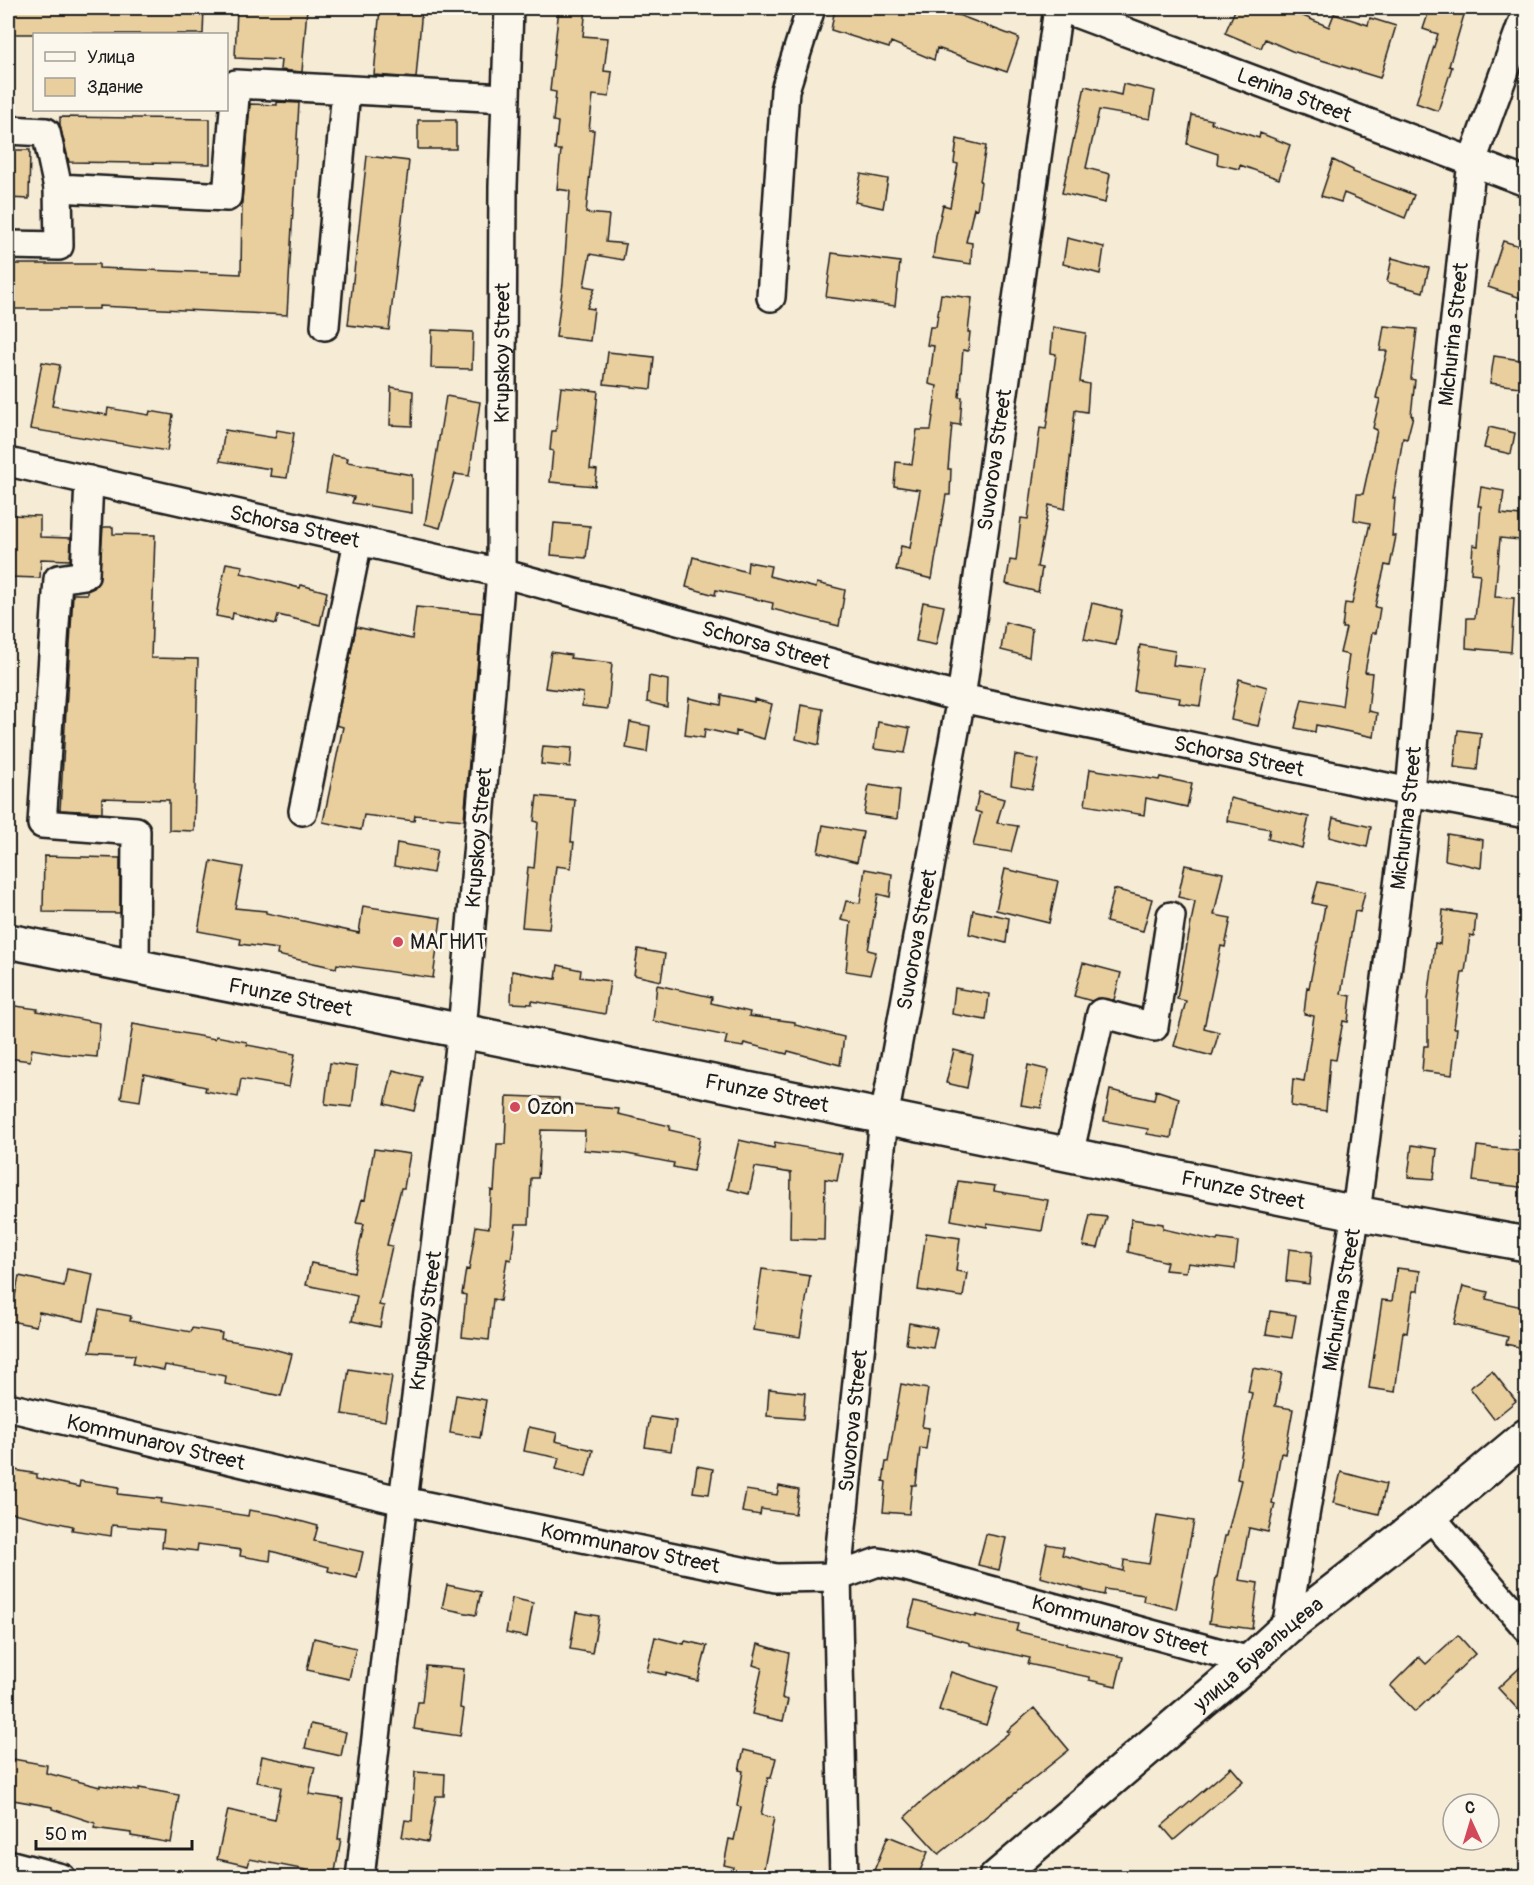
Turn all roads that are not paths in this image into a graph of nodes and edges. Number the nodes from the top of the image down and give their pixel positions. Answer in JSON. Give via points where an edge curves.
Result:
{"nodes":[{"id":1,"x":509,"y":8,"type":"edge"},
{"id":2,"x":811,"y":8,"type":"edge"},
{"id":3,"x":1060,"y":8,"type":"edge"},
{"id":4,"x":1527,"y":13,"type":"edge"},
{"id":5,"x":346,"y":90,"type":"junction"},
{"id":6,"x":506,"y":98,"type":"junction"},
{"id":7,"x":8,"y":130,"type":"edge"},
{"id":8,"x":1472,"y":161,"type":"junction"},
{"id":9,"x":1527,"y":182,"type":"edge"},
{"id":10,"x":58,"y":188,"type":"junction"},
{"id":11,"x":8,"y":245,"type":"edge"},
{"id":12,"x":771,"y":297,"type":"dead end"},
{"id":13,"x":325,"y":326,"type":"dead end"},
{"id":14,"x":8,"y":462,"type":"edge"},
{"id":15,"x":89,"y":480,"type":"junction"},
{"id":16,"x":358,"y":541,"type":"junction"},
{"id":17,"x":501,"y":573,"type":"junction"},
{"id":18,"x":961,"y":698,"type":"junction"},
{"id":19,"x":1410,"y":792,"type":"junction"},
{"id":20,"x":303,"y":811,"type":"dead end"},
{"id":21,"x":1527,"y":814,"type":"edge"},
{"id":22,"x":1171,"y":916,"type":"dead end"},
{"id":23,"x":8,"y":941,"type":"edge"},
{"id":24,"x":135,"y":966,"type":"junction"},
{"id":25,"x":462,"y":1030,"type":"junction"},
{"id":26,"x":884,"y":1118,"type":"junction"},
{"id":27,"x":1069,"y":1155,"type":"junction"},
{"id":28,"x":1356,"y":1213,"type":"junction"},
{"id":29,"x":1527,"y":1244,"type":"edge"},
{"id":30,"x":8,"y":1407,"type":"edge"},
{"id":31,"x":1527,"y":1436,"type":"edge"},
{"id":32,"x":403,"y":1501,"type":"junction"},
{"id":33,"x":1430,"y":1516,"type":"junction"},
{"id":34,"x":837,"y":1577,"type":"junction"},
{"id":35,"x":1527,"y":1627,"type":"edge"},
{"id":36,"x":1286,"y":1628,"type":"junction"},
{"id":37,"x":1250,"y":1660,"type":"junction"},
{"id":38,"x":8,"y":1864,"type":"edge"},
{"id":39,"x":62,"y":1878,"type":"edge"},
{"id":40,"x":360,"y":1878,"type":"edge"},
{"id":41,"x":844,"y":1878,"type":"edge"},
{"id":42,"x":996,"y":1878,"type":"edge"}],
"edges":[{"from":1,"to":6,"type":"street","name":"Krupskoy Street"},
{"from":2,"to":12,"type":"street","via":[[785,90]]},
{"from":3,"to":8,"type":"street","name":"Lenina Street"},
{"from":3,"to":18,"type":"street","name":"Suvorova Street"},
{"from":4,"to":8,"type":"street","name":"Michurina Street"},
{"from":5,"to":6,"type":"street"},
{"from":5,"to":10,"type":"street","via":[[237,84],[227,197]]},
{"from":5,"to":13,"type":"street"},
{"from":6,"to":17,"type":"street","name":"Krupskoy Street"},
{"from":7,"to":10,"type":"street","via":[[46,132]]},
{"from":8,"to":9,"type":"street","name":"Lenina Street"},
{"from":8,"to":19,"type":"street","name":"Michurina Street"},
{"from":10,"to":11,"type":"street","via":[[59,246]]},
{"from":14,"to":15,"type":"street","name":"Schorsa Street"},
{"from":15,"to":16,"type":"street","name":"Schorsa Street"},
{"from":15,"to":24,"type":"street","via":[[85,575],[58,579],[42,824],[136,831]]},
{"from":16,"to":17,"type":"street","name":"Schorsa Street"},
{"from":16,"to":20,"type":"street"},
{"from":17,"to":18,"type":"street","name":"Schorsa Street"},
{"from":17,"to":25,"type":"street","name":"Krupskoy Street"},
{"from":18,"to":19,"type":"street","name":"Schorsa Street"},
{"from":18,"to":26,"type":"street","name":"Suvorova Street"},
{"from":19,"to":21,"type":"street","name":"Schorsa Street"},
{"from":19,"to":28,"type":"street","name":"Michurina Street"},
{"from":22,"to":27,"type":"street","via":[[1154,1027],[1101,1013]]},
{"from":23,"to":24,"type":"main road","name":"Frunze Street"},
{"from":24,"to":25,"type":"main road","name":"Frunze Street"},
{"from":25,"to":26,"type":"main road","name":"Frunze Street"},
{"from":25,"to":32,"type":"street","name":"Krupskoy Street"},
{"from":26,"to":27,"type":"main road","name":"Frunze Street"},
{"from":26,"to":34,"type":"street","name":"Suvorova Street"},
{"from":27,"to":28,"type":"main road","name":"Frunze Street"},
{"from":28,"to":29,"type":"main road","name":"Frunze Street"},
{"from":28,"to":36,"type":"street","name":"Michurina Street"},
{"from":30,"to":32,"type":"street","name":"Kommunarov Street"},
{"from":31,"to":33,"type":"main road","name":"улица Бувальцева"},
{"from":32,"to":34,"type":"street","name":"Kommunarov Street","via":[[776,1578]]},
{"from":32,"to":40,"type":"street","name":"Krupskoy Street"},
{"from":33,"to":35,"type":"street"},
{"from":33,"to":36,"type":"main road","name":"улица Бувальцева"},
{"from":34,"to":37,"type":"street","name":"Kommunarov Street","via":[[878,1562],[906,1567]]},
{"from":34,"to":41,"type":"street","name":"Suvorova Street"},
{"from":36,"to":37,"type":"main road","name":"улица Бувальцева"},
{"from":37,"to":42,"type":"main road","name":"улица Бувальцева"},
{"from":38,"to":39,"type":"street"}]}
